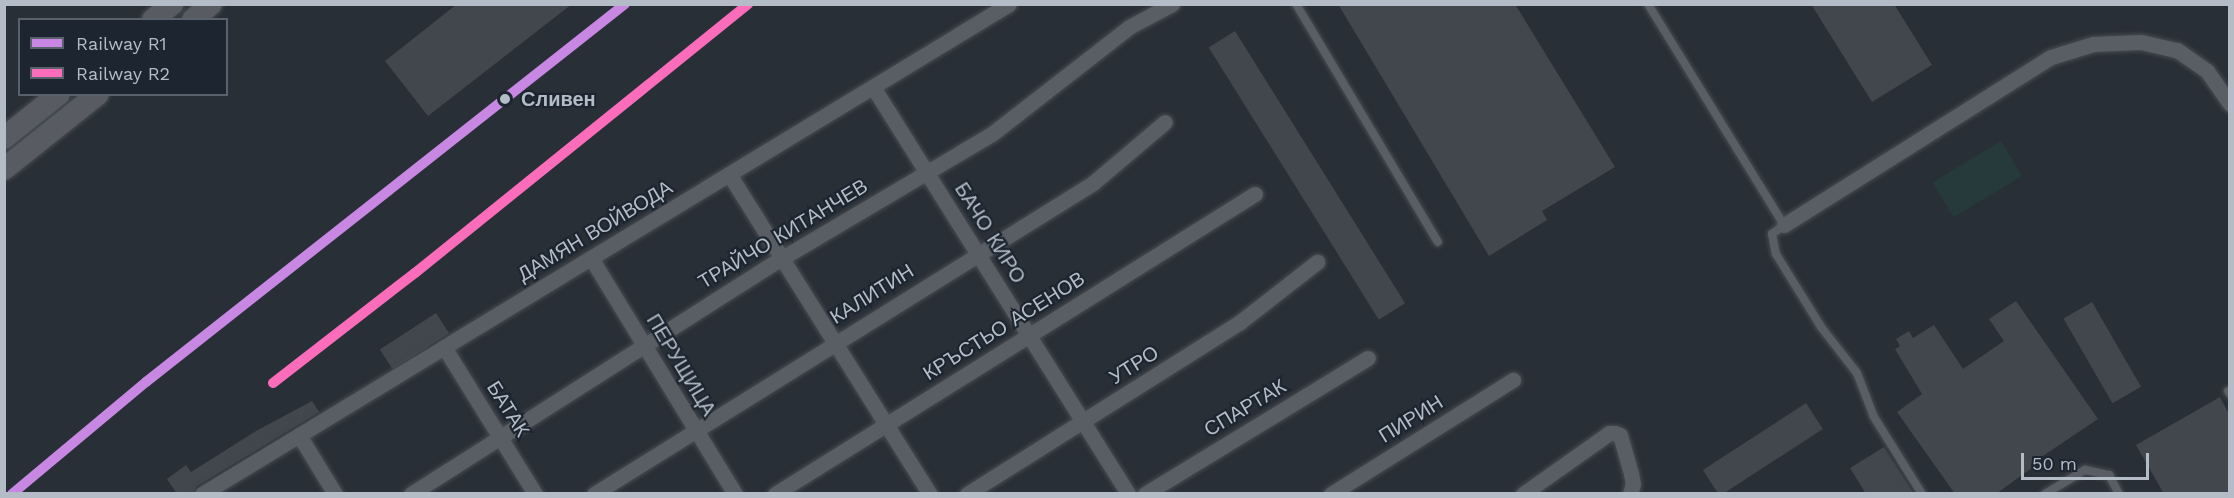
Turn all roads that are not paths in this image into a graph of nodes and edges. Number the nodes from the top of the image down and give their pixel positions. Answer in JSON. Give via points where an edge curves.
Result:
{"nodes":[{"id":1,"x":172,"y":4,"type":"edge"},
{"id":2,"x":211,"y":4,"type":"edge"},
{"id":3,"x":1009,"y":4,"type":"edge"},
{"id":4,"x":1172,"y":4,"type":"edge"},
{"id":5,"x":1296,"y":4,"type":"edge"},
{"id":6,"x":1648,"y":4,"type":"edge"},
{"id":7,"x":155,"y":18,"type":"edge"},
{"id":8,"x":195,"y":18,"type":"edge"},
{"id":9,"x":873,"y":87,"type":"junction"},
{"id":10,"x":56,"y":96,"type":"edge"},
{"id":11,"x":95,"y":96,"type":"edge"},
{"id":12,"x":2229,"y":104,"type":"edge"},
{"id":13,"x":1165,"y":122,"type":"dead end"},
{"id":14,"x":4,"y":138,"type":"edge"},
{"id":15,"x":4,"y":169,"type":"edge"},
{"id":16,"x":927,"y":172,"type":"junction"},
{"id":17,"x":729,"y":174,"type":"junction"},
{"id":18,"x":1254,"y":194,"type":"dead end"},
{"id":19,"x":1784,"y":225,"type":"junction"},
{"id":20,"x":1438,"y":242,"type":"dead end"},
{"id":21,"x":978,"y":254,"type":"junction"},
{"id":22,"x":591,"y":258,"type":"junction"},
{"id":23,"x":782,"y":258,"type":"junction"},
{"id":24,"x":1317,"y":262,"type":"dead end"},
{"id":25,"x":1029,"y":335,"type":"junction"},
{"id":26,"x":835,"y":342,"type":"junction"},
{"id":27,"x":644,"y":345,"type":"junction"},
{"id":28,"x":444,"y":346,"type":"junction"},
{"id":29,"x":1368,"y":358,"type":"dead end"},
{"id":30,"x":1513,"y":381,"type":"dead end"},
{"id":31,"x":1083,"y":422,"type":"junction"},
{"id":32,"x":886,"y":424,"type":"junction"},
{"id":33,"x":696,"y":429,"type":"junction"},
{"id":34,"x":299,"y":435,"type":"junction"},
{"id":35,"x":500,"y":437,"type":"junction"},
{"id":36,"x":202,"y":494,"type":"edge"},
{"id":37,"x":335,"y":494,"type":"edge"},
{"id":38,"x":411,"y":494,"type":"edge"},
{"id":39,"x":535,"y":494,"type":"edge"},
{"id":40,"x":594,"y":494,"type":"edge"},
{"id":41,"x":735,"y":494,"type":"edge"},
{"id":42,"x":775,"y":494,"type":"edge"},
{"id":43,"x":930,"y":494,"type":"edge"},
{"id":44,"x":967,"y":494,"type":"edge"},
{"id":45,"x":1128,"y":494,"type":"edge"},
{"id":46,"x":1145,"y":494,"type":"edge"},
{"id":47,"x":1331,"y":494,"type":"edge"},
{"id":48,"x":1523,"y":494,"type":"edge"},
{"id":49,"x":1630,"y":494,"type":"edge"},
{"id":50,"x":1922,"y":494,"type":"edge"},
{"id":51,"x":2045,"y":494,"type":"edge"},
{"id":52,"x":2119,"y":494,"type":"edge"}],
"edges":[{"from":1,"to":7,"type":"main road"},
{"from":2,"to":8,"type":"main road"},
{"from":3,"to":9,"type":"street","name":"ДАМЯН ВОЙВОДА"},
{"from":4,"to":16,"type":"street","name":"ТРАЙЧО КИТАНЧЕВ","via":[[1130,27],[993,133]]},
{"from":5,"to":20,"type":"lane"},
{"from":6,"to":19,"type":"lane"},
{"from":9,"to":16,"type":"street","name":"БАЧО КИРО"},
{"from":9,"to":17,"type":"street","name":"ДАМЯН ВОЙВОДА"},
{"from":10,"to":14,"type":"main road"},
{"from":11,"to":15,"type":"main road"},
{"from":12,"to":19,"type":"street","via":[[2207,71],[2176,50],[2141,42],[2093,44],[2051,57]]},
{"from":13,"to":21,"type":"street","name":"КАЛИТИН","via":[[1092,183]]},
{"from":16,"to":21,"type":"street","name":"БАЧО КИРО"},
{"from":16,"to":23,"type":"street","name":"ТРАЙЧО КИТАНЧЕВ"},
{"from":17,"to":22,"type":"street","name":"ДАМЯН ВОЙВОДА"},
{"from":17,"to":23,"type":"street"},
{"from":18,"to":25,"type":"street","name":"КРЪСТЬО АСЕНОВ"},
{"from":19,"to":50,"type":"lane","via":[[1772,234],[1776,254],[1821,327],[1857,373],[1874,417]]},
{"from":21,"to":25,"type":"street","name":"БАЧО КИРО"},
{"from":21,"to":26,"type":"street","name":"КАЛИТИН"},
{"from":22,"to":27,"type":"street","name":"ПЕРУЩИЦА"},
{"from":22,"to":28,"type":"street","name":"ДАМЯН ВОЙВОДА"},
{"from":23,"to":26,"type":"street"},
{"from":23,"to":27,"type":"street","name":"ТРАЙЧО КИТАНЧЕВ"},
{"from":24,"to":31,"type":"street","name":"УТРО","via":[[1240,322]]},
{"from":25,"to":31,"type":"street","name":"БАЧО КИРО"},
{"from":25,"to":32,"type":"street","name":"КРЪСТЬО АСЕНОВ"},
{"from":26,"to":32,"type":"street"},
{"from":26,"to":33,"type":"street","name":"КАЛИТИН"},
{"from":27,"to":33,"type":"street","name":"ПЕРУЩИЦА"},
{"from":27,"to":35,"type":"street","name":"ТРАЙЧО КИТАНЧЕВ"},
{"from":28,"to":34,"type":"street","name":"ДАМЯН ВОЙВОДА"},
{"from":28,"to":35,"type":"street","name":"БАТАК"},
{"from":29,"to":46,"type":"street","name":"СПАРТАК"},
{"from":30,"to":47,"type":"street","name":"ПИРИН"},
{"from":31,"to":44,"type":"street","name":"УТРО"},
{"from":31,"to":45,"type":"street","name":"БАЧО КИРО"},
{"from":32,"to":42,"type":"street","name":"КРЪСТЬО АСЕНОВ"},
{"from":32,"to":43,"type":"street"},
{"from":33,"to":40,"type":"street","name":"КАЛИТИН"},
{"from":33,"to":41,"type":"street","name":"ПЕРУЩИЦА"},
{"from":34,"to":36,"type":"street","name":"ДАМЯН ВОЙВОДА"},
{"from":34,"to":37,"type":"street"},
{"from":35,"to":38,"type":"street","name":"ТРАЙЧО КИТАНЧЕВ"},
{"from":35,"to":39,"type":"street","name":"БАТАК"},
{"from":48,"to":49,"type":"street","via":[[1609,433],[1620,435],[1633,484]]},
{"from":51,"to":52,"type":"lane","via":[[2085,470],[2109,475]]}]}
